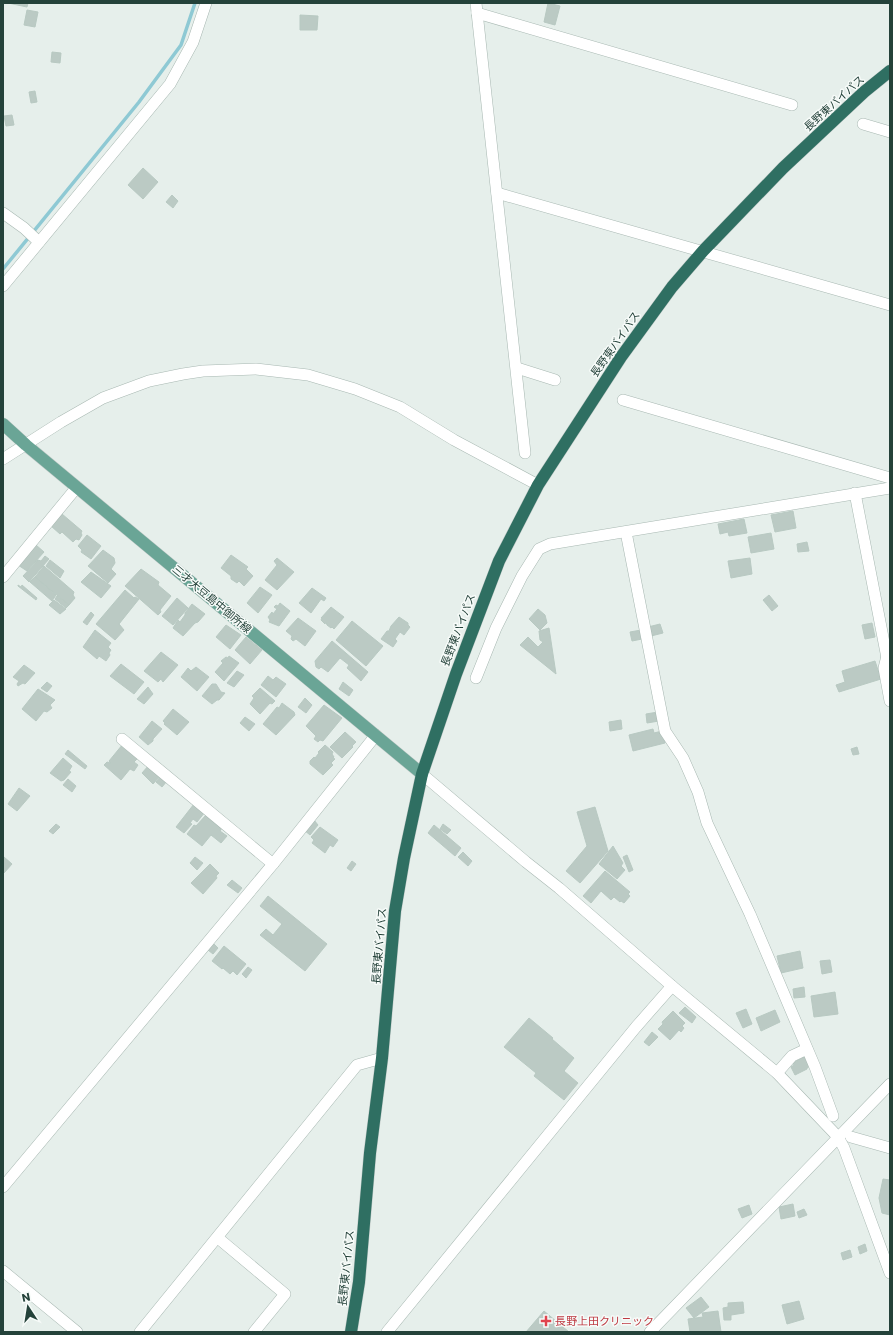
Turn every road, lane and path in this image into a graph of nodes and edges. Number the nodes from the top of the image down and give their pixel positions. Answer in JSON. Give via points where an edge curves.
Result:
{"nodes":[{"id":1,"x":206,"y":3,"type":"edge"},
{"id":2,"x":476,"y":8,"type":"edge"},
{"id":3,"x":890,"y":71,"type":"edge"},
{"id":4,"x":792,"y":105,"type":"dead end"},
{"id":5,"x":863,"y":124,"type":"dead end"},
{"id":6,"x":890,"y":132,"type":"edge"},
{"id":7,"x":497,"y":193,"type":"junction"},
{"id":8,"x":3,"y":213,"type":"edge"},
{"id":9,"x":39,"y":242,"type":"junction"},
{"id":10,"x":703,"y":251,"type":"junction"},
{"id":11,"x":3,"y":286,"type":"edge"},
{"id":12,"x":890,"y":305,"type":"edge"},
{"id":13,"x":517,"y":368,"type":"junction"},
{"id":14,"x":555,"y":380,"type":"dead end"},
{"id":15,"x":623,"y":400,"type":"dead end"},
{"id":16,"x":3,"y":424,"type":"edge"},
{"id":17,"x":26,"y":445,"type":"junction"},
{"id":18,"x":525,"y":453,"type":"dead end"},
{"id":19,"x":3,"y":459,"type":"edge"},
{"id":20,"x":890,"y":478,"type":"edge"},
{"id":21,"x":538,"y":485,"type":"junction"},
{"id":22,"x":77,"y":487,"type":"junction"},
{"id":23,"x":890,"y":488,"type":"edge"},
{"id":24,"x":855,"y":494,"type":"junction"},
{"id":25,"x":626,"y":532,"type":"junction"},
{"id":26,"x":3,"y":577,"type":"edge"},
{"id":27,"x":890,"y":646,"type":"edge"},
{"id":28,"x":887,"y":658,"type":"junction"},
{"id":29,"x":476,"y":678,"type":"dead end"},
{"id":30,"x":890,"y":700,"type":"edge"},
{"id":31,"x":376,"y":735,"type":"junction"},
{"id":32,"x":122,"y":739,"type":"dead end"},
{"id":33,"x":422,"y":774,"type":"junction"},
{"id":34,"x":272,"y":864,"type":"junction"},
{"id":35,"x":672,"y":986,"type":"junction"},
{"id":36,"x":807,"y":1049,"type":"junction"},
{"id":37,"x":382,"y":1058,"type":"junction"},
{"id":38,"x":777,"y":1073,"type":"junction"},
{"id":39,"x":890,"y":1084,"type":"edge"},
{"id":40,"x":833,"y":1116,"type":"dead end"},
{"id":41,"x":838,"y":1137,"type":"junction"},
{"id":42,"x":851,"y":1137,"type":"dead end"},
{"id":43,"x":890,"y":1148,"type":"edge"},
{"id":44,"x":3,"y":1187,"type":"edge"},
{"id":45,"x":218,"y":1238,"type":"junction"},
{"id":46,"x":3,"y":1271,"type":"edge"},
{"id":47,"x":890,"y":1273,"type":"edge"},
{"id":48,"x":77,"y":1332,"type":"edge"},
{"id":49,"x":140,"y":1332,"type":"edge"},
{"id":50,"x":254,"y":1332,"type":"edge"},
{"id":51,"x":352,"y":1332,"type":"edge"},
{"id":52,"x":387,"y":1332,"type":"edge"},
{"id":53,"x":650,"y":1332,"type":"edge"}],
"edges":[{"from":1,"to":9,"type":"street","via":[[193,42],[170,84]]},
{"from":2,"to":4,"type":"street"},
{"from":2,"to":7,"type":"street"},
{"from":3,"to":10,"type":"highway","name":"長野東バイパス","via":[[783,168]]},
{"from":5,"to":6,"type":"street"},
{"from":7,"to":10,"type":"street"},
{"from":7,"to":13,"type":"street"},
{"from":8,"to":9,"type":"street"},
{"from":9,"to":11,"type":"street"},
{"from":10,"to":12,"type":"street"},
{"from":10,"to":21,"type":"highway","name":"長野東バイパス","via":[[672,287],[620,357]]},
{"from":13,"to":14,"type":"street"},
{"from":13,"to":18,"type":"street"},
{"from":15,"to":20,"type":"street"},
{"from":16,"to":17,"type":"main road","name":"三才大豆島中御所線"},
{"from":17,"to":19,"type":"street"},
{"from":17,"to":21,"type":"street","via":[[103,398],[149,381],[203,371],[256,369],[308,375],[355,389],[400,407],[454,440]]},
{"from":17,"to":22,"type":"main road","name":"三才大豆島中御所線"},
{"from":21,"to":33,"type":"highway","name":"長野東バイパス","via":[[499,561],[456,674]]},
{"from":22,"to":26,"type":"street"},
{"from":22,"to":31,"type":"main road","name":"三才大豆島中御所線"},
{"from":23,"to":24,"type":"street"},
{"from":24,"to":25,"type":"street"},
{"from":24,"to":28,"type":"street"},
{"from":25,"to":29,"type":"street","via":[[550,544],[539,549],[522,576],[496,628]]},
{"from":25,"to":36,"type":"street","via":[[665,731],[682,758],[698,792],[707,823],[750,914]]},
{"from":27,"to":28,"type":"street"},
{"from":28,"to":30,"type":"street","via":[[884,668]]},
{"from":31,"to":33,"type":"main road","name":"三才大豆島中御所線"},
{"from":31,"to":34,"type":"street"},
{"from":32,"to":34,"type":"street"},
{"from":33,"to":35,"type":"street"},
{"from":33,"to":37,"type":"highway","name":"長野東バイパス","via":[[395,911]]},
{"from":34,"to":44,"type":"street"},
{"from":35,"to":38,"type":"street"},
{"from":35,"to":52,"type":"street"},
{"from":36,"to":38,"type":"street","via":[[792,1056]]},
{"from":36,"to":40,"type":"street"},
{"from":37,"to":45,"type":"street","via":[[357,1065]]},
{"from":37,"to":51,"type":"highway","name":"長野東バイパス"},
{"from":38,"to":41,"type":"street"},
{"from":39,"to":41,"type":"street"},
{"from":41,"to":47,"type":"street"},
{"from":41,"to":53,"type":"street"},
{"from":42,"to":43,"type":"street"},
{"from":45,"to":49,"type":"street"},
{"from":45,"to":50,"type":"street","via":[[285,1294]]},
{"from":46,"to":48,"type":"street"}]}
